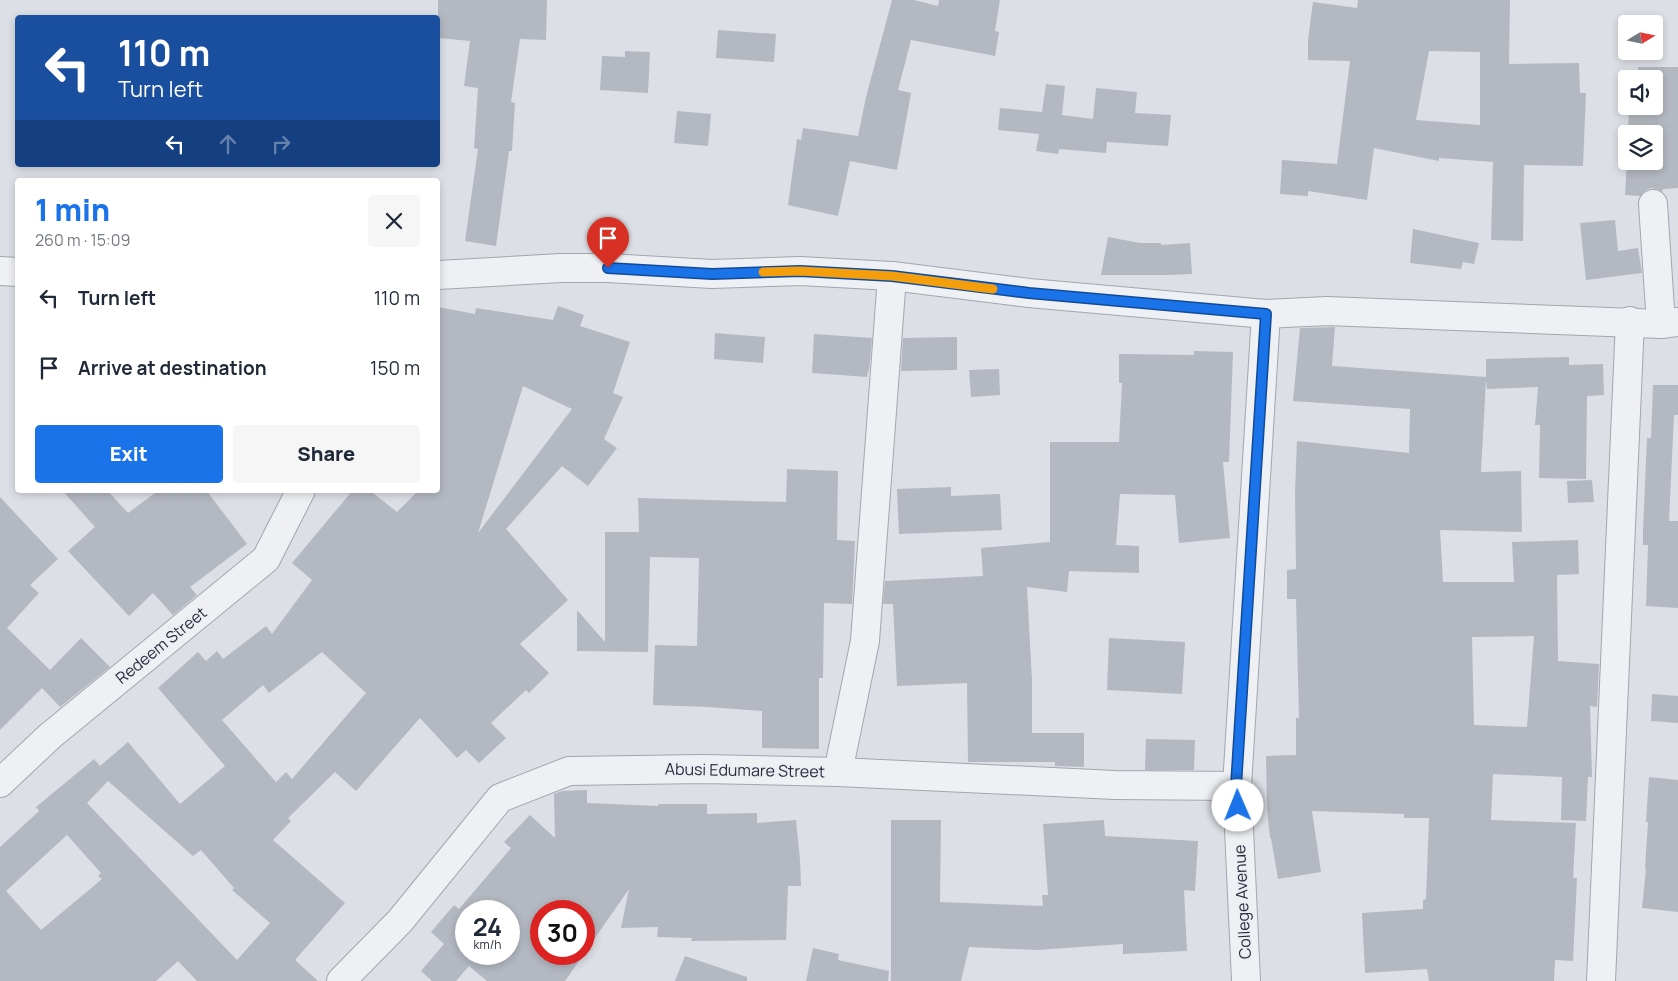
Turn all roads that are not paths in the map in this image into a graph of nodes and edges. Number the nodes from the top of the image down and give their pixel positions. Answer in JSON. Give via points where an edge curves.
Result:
{"nodes":[{"id":1,"x":1653,"y":204,"type":"dead end"},
{"id":2,"x":440,"y":275,"type":"edge"},
{"id":3,"x":892,"y":276,"type":"junction"},
{"id":4,"x":1266,"y":314,"type":"junction"},
{"id":5,"x":1630,"y":321,"type":"junction"},
{"id":6,"x":1669,"y":323,"type":"edge"},
{"id":7,"x":299,"y":493,"type":"edge"},
{"id":8,"x":838,"y":772,"type":"junction"},
{"id":9,"x":0,"y":782,"type":"edge"},
{"id":10,"x":1236,"y":786,"type":"junction"},
{"id":11,"x":341,"y":981,"type":"edge"},
{"id":12,"x":1246,"y":981,"type":"edge"},
{"id":13,"x":1601,"y":981,"type":"edge"}],
"edges":[{"from":1,"to":6,"type":"street"},
{"from":2,"to":3,"type":"street","via":[[608,268],[712,274],[800,271]]},
{"from":3,"to":4,"type":"street","via":[[1029,293]]},
{"from":3,"to":8,"type":"street","via":[[865,641]]},
{"from":4,"to":5,"type":"street","via":[[1326,311]]},
{"from":4,"to":10,"type":"street","name":"College Avenue"},
{"from":5,"to":6,"type":"street"},
{"from":5,"to":13,"type":"street"},
{"from":7,"to":9,"type":"street","name":"Redeem Street","via":[[266,559],[50,736]]},
{"from":8,"to":10,"type":"street","name":"Abusi Edumare Street","via":[[1115,785]]},
{"from":8,"to":11,"type":"street","name":"Abusi Edumare Street","via":[[676,768],[569,771],[500,798],[400,921]]},
{"from":10,"to":12,"type":"street","name":"College Avenue"}]}
